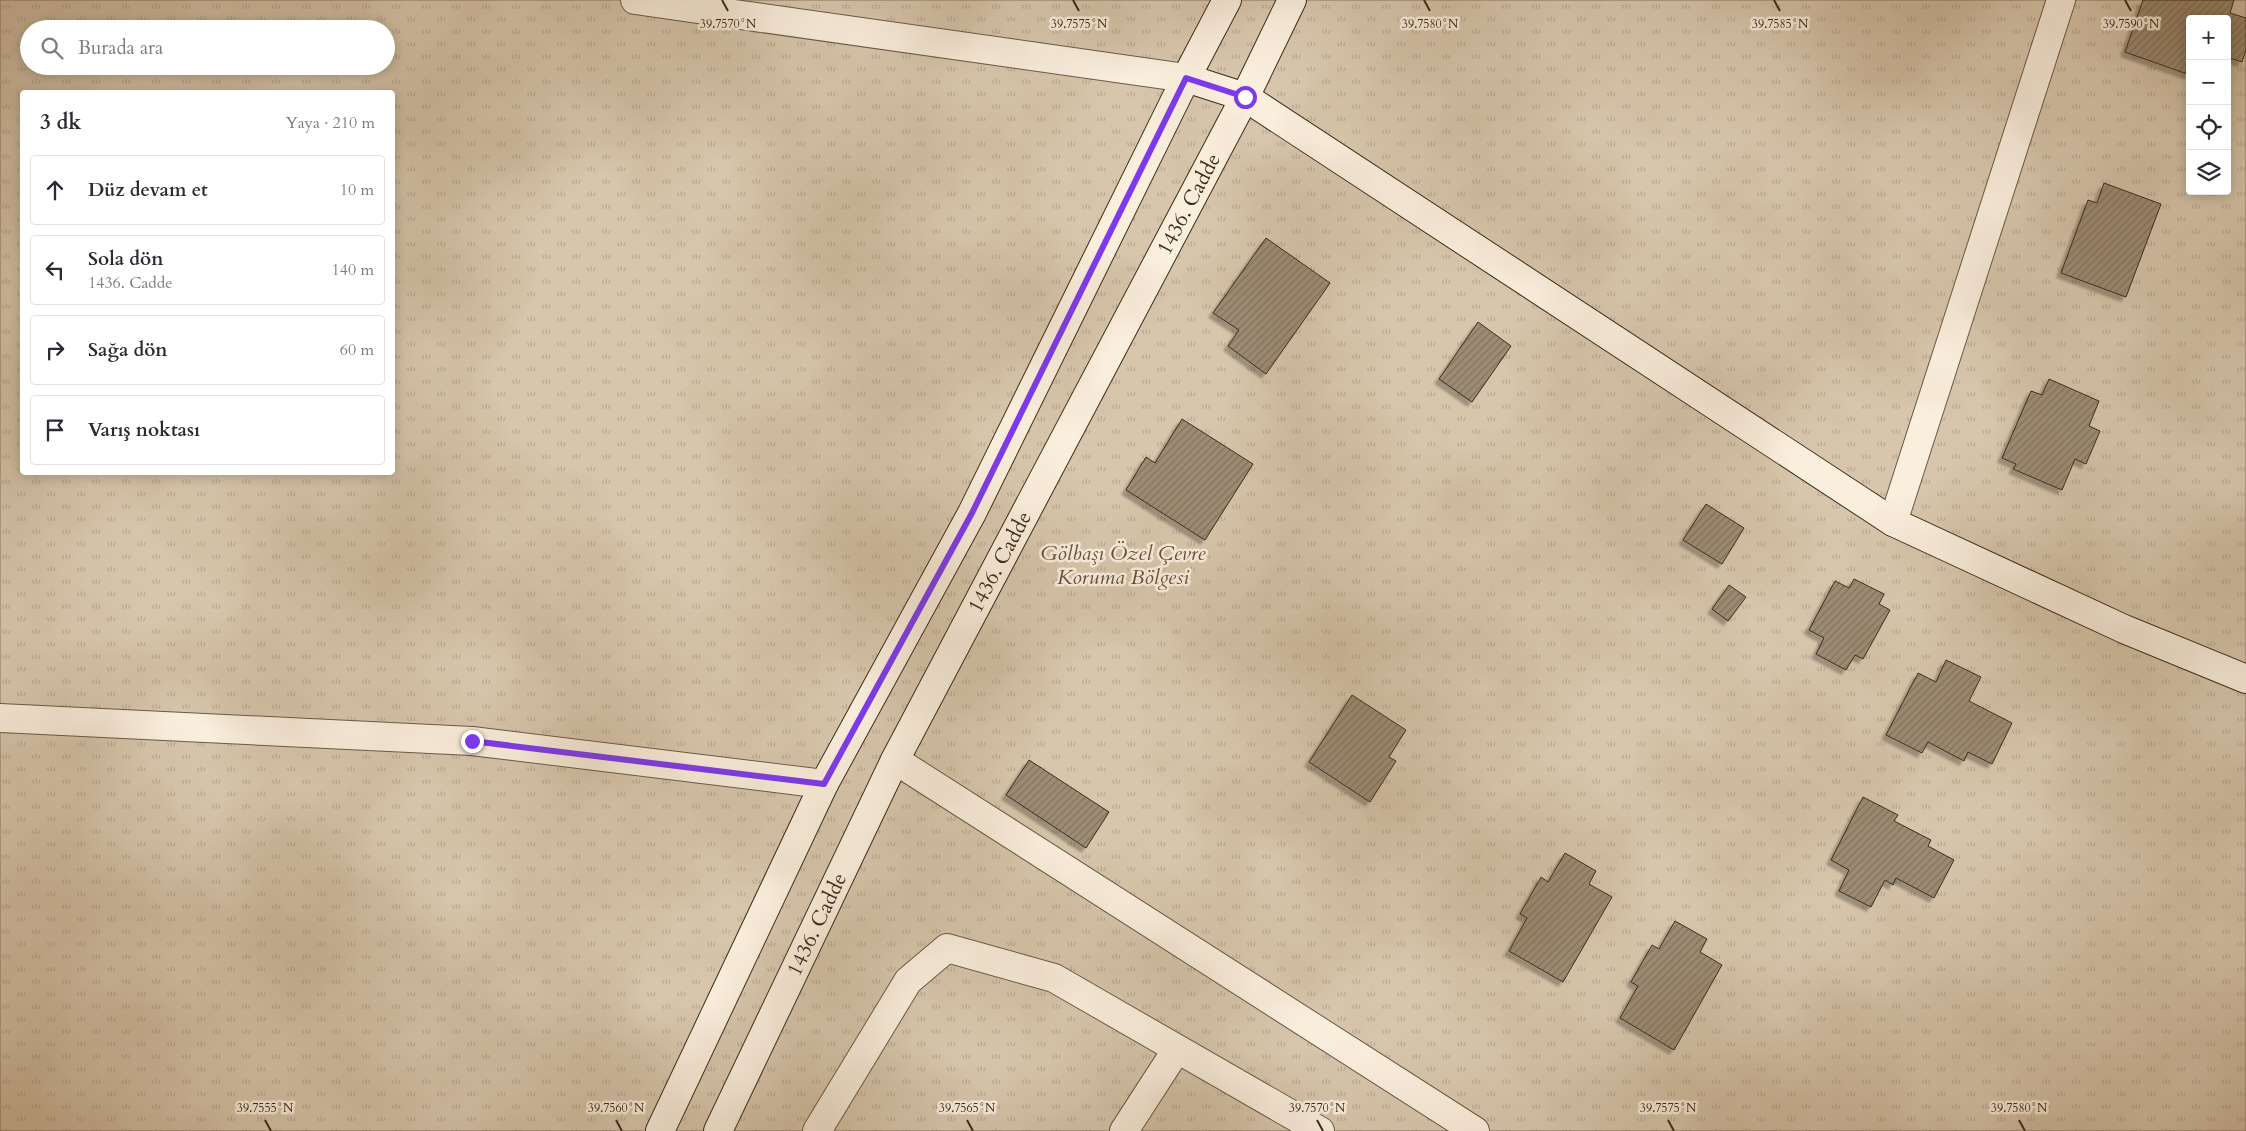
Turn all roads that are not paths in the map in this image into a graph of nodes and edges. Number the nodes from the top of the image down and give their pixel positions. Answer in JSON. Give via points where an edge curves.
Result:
{"nodes":[{"id":1,"x":635,"y":0,"type":"edge"},
{"id":2,"x":1227,"y":0,"type":"edge"},
{"id":3,"x":1292,"y":0,"type":"edge"},
{"id":4,"x":2061,"y":0,"type":"edge"},
{"id":5,"x":1186,"y":78,"type":"junction"},
{"id":6,"x":1245,"y":97,"type":"junction"},
{"id":7,"x":1893,"y":522,"type":"junction"},
{"id":8,"x":2246,"y":679,"type":"edge"},
{"id":9,"x":0,"y":718,"type":"edge"},
{"id":10,"x":895,"y":760,"type":"junction"},
{"id":11,"x":824,"y":784,"type":"junction"},
{"id":12,"x":1177,"y":1049,"type":"junction"},
{"id":13,"x":660,"y":1131,"type":"edge"},
{"id":14,"x":718,"y":1131,"type":"edge"},
{"id":15,"x":817,"y":1131,"type":"edge"},
{"id":16,"x":1124,"y":1131,"type":"edge"},
{"id":17,"x":1320,"y":1131,"type":"edge"},
{"id":18,"x":1475,"y":1131,"type":"edge"}],
"edges":[{"from":1,"to":5,"type":"street"},
{"from":2,"to":5,"type":"street"},
{"from":3,"to":6,"type":"street","name":"1436. Cadde"},
{"from":4,"to":7,"type":"street"},
{"from":5,"to":6,"type":"street"},
{"from":5,"to":11,"type":"street","via":[[972,513]]},
{"from":6,"to":7,"type":"street"},
{"from":6,"to":10,"type":"street","name":"1436. Cadde"},
{"from":7,"to":8,"type":"street","via":[[2124,629]]},
{"from":9,"to":11,"type":"street","via":[[472,741]]},
{"from":10,"to":14,"type":"street","name":"1436. Cadde"},
{"from":10,"to":18,"type":"street"},
{"from":11,"to":13,"type":"street"},
{"from":12,"to":15,"type":"street","via":[[1054,978],[946,948],[908,981]]},
{"from":12,"to":16,"type":"street"},
{"from":12,"to":17,"type":"street"}]}
